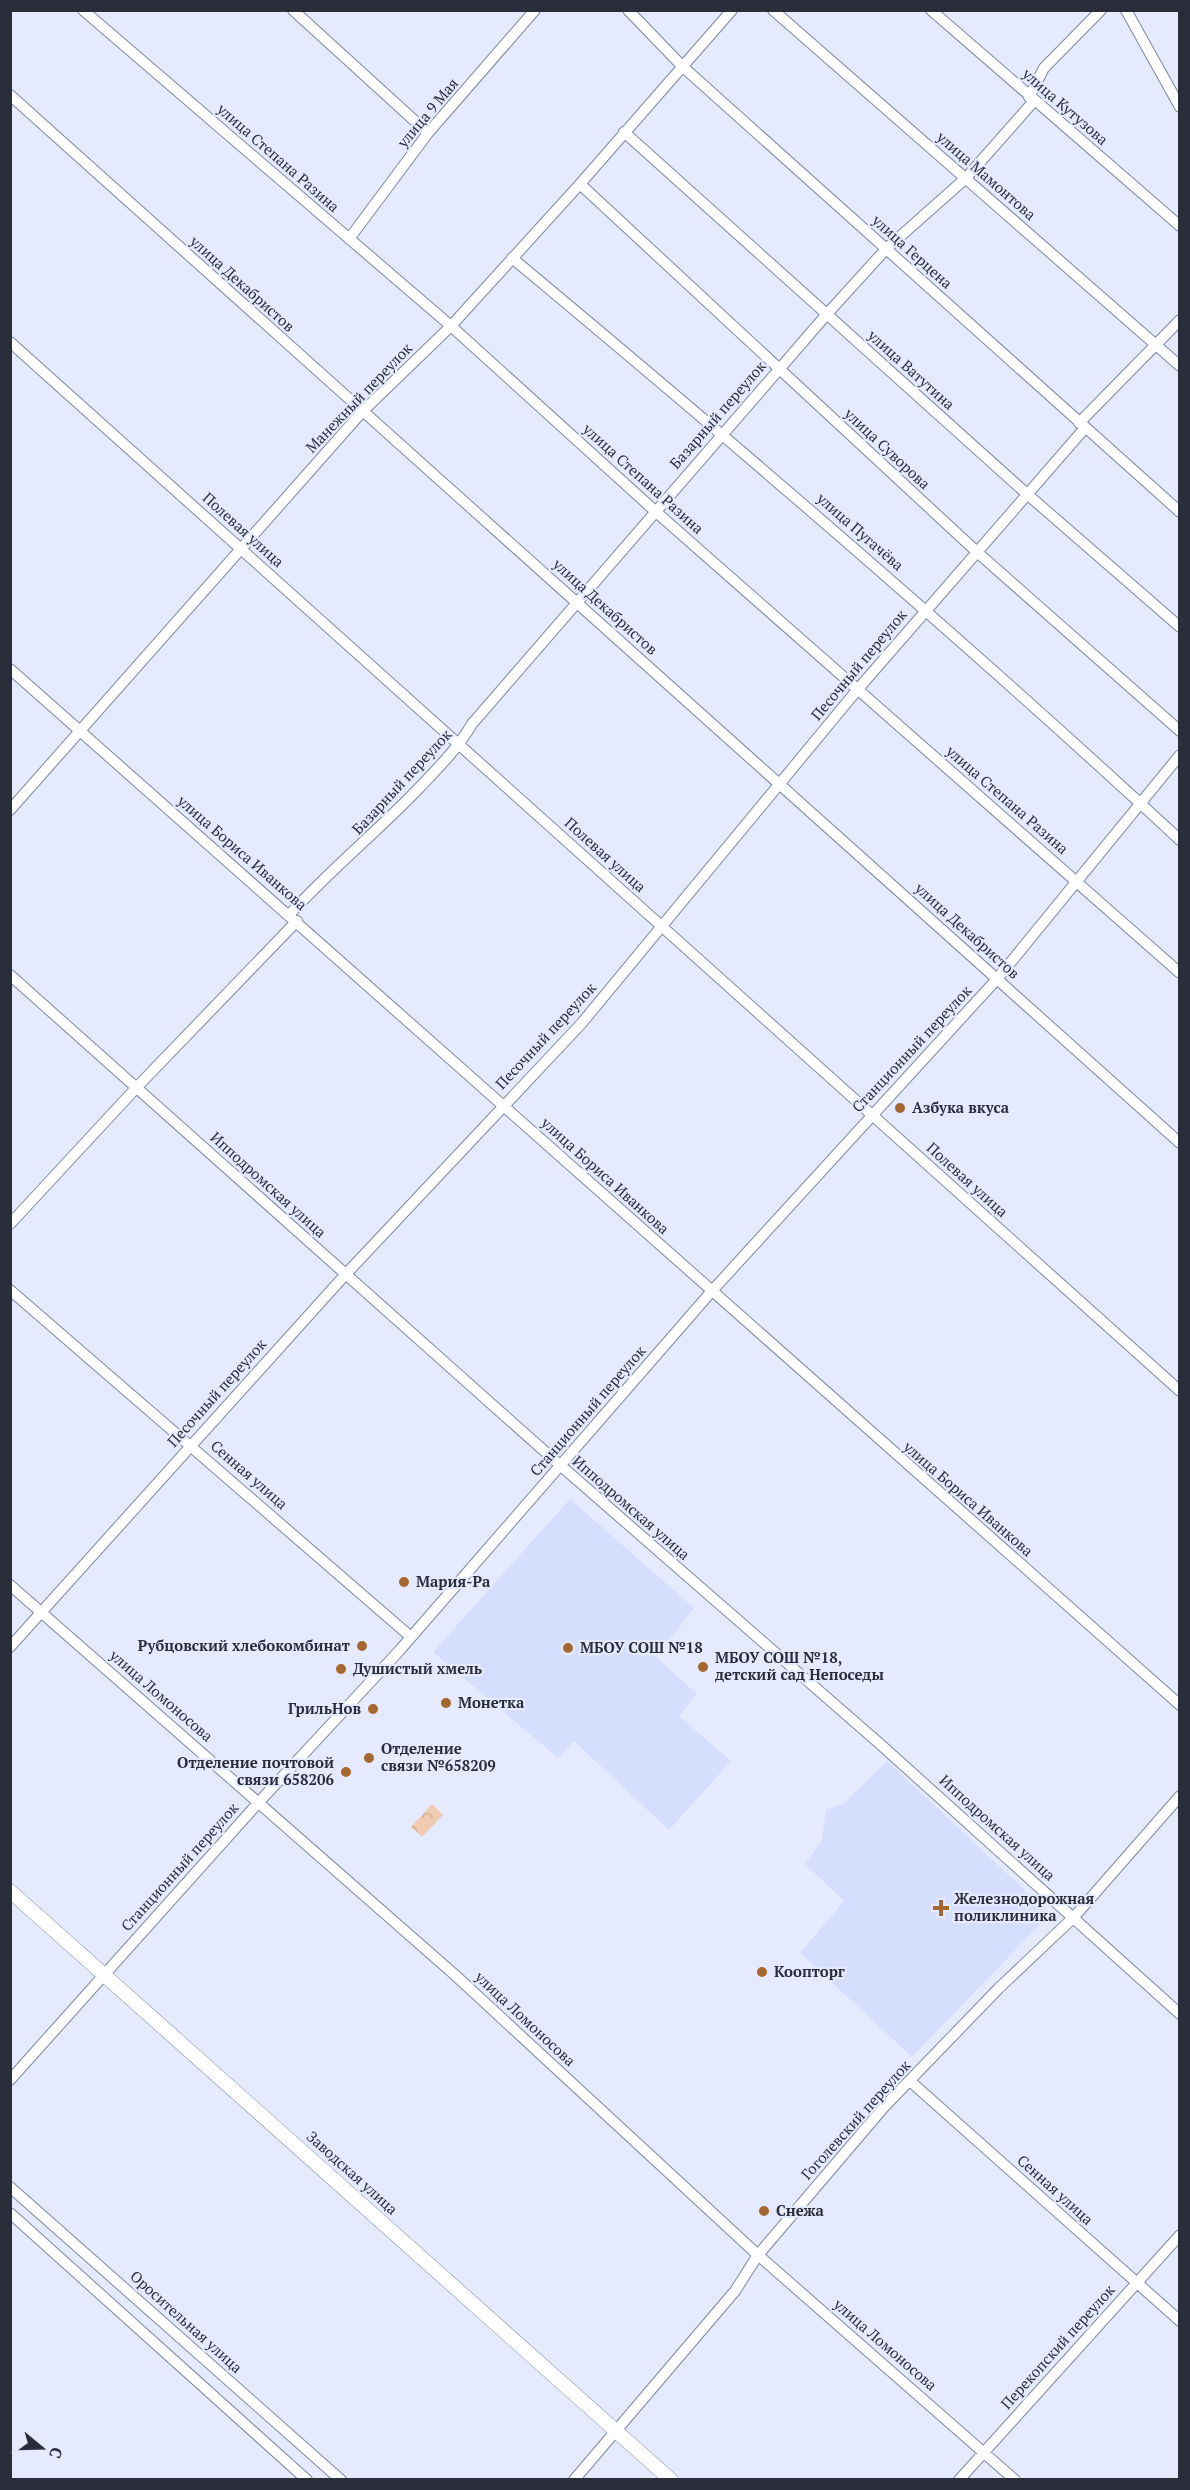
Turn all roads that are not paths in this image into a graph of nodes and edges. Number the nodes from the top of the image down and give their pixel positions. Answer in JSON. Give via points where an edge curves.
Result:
{"nodes":[{"id":1,"x":83,"y":10,"type":"edge"},
{"id":2,"x":293,"y":10,"type":"edge"},
{"id":3,"x":535,"y":10,"type":"edge"},
{"id":4,"x":627,"y":10,"type":"edge"},
{"id":5,"x":732,"y":10,"type":"edge"},
{"id":6,"x":773,"y":10,"type":"edge"},
{"id":7,"x":931,"y":10,"type":"edge"},
{"id":8,"x":1101,"y":10,"type":"edge"},
{"id":9,"x":1126,"y":10,"type":"edge"},
{"id":10,"x":682,"y":66,"type":"junction"},
{"id":11,"x":10,"y":95,"type":"edge"},
{"id":12,"x":1031,"y":99,"type":"junction"},
{"id":13,"x":1179,"y":107,"type":"edge"},
{"id":14,"x":624,"y":132,"type":"junction"},
{"id":15,"x":428,"y":133,"type":"junction"},
{"id":16,"x":966,"y":178,"type":"junction"},
{"id":17,"x":580,"y":184,"type":"junction"},
{"id":18,"x":1179,"y":226,"type":"edge"},
{"id":19,"x":349,"y":239,"type":"junction"},
{"id":20,"x":886,"y":249,"type":"junction"},
{"id":21,"x":512,"y":258,"type":"junction"},
{"id":22,"x":827,"y":314,"type":"junction"},
{"id":23,"x":1179,"y":320,"type":"edge"},
{"id":24,"x":451,"y":326,"type":"junction"},
{"id":25,"x":10,"y":342,"type":"edge"},
{"id":26,"x":1158,"y":345,"type":"junction"},
{"id":27,"x":1179,"y":366,"type":"edge"},
{"id":28,"x":778,"y":369,"type":"junction"},
{"id":29,"x":362,"y":412,"type":"junction"},
{"id":30,"x":1082,"y":426,"type":"junction"},
{"id":31,"x":722,"y":433,"type":"junction"},
{"id":32,"x":1027,"y":494,"type":"junction"},
{"id":33,"x":655,"y":511,"type":"junction"},
{"id":34,"x":1179,"y":512,"type":"edge"},
{"id":35,"x":242,"y":549,"type":"junction"},
{"id":36,"x":976,"y":552,"type":"junction"},
{"id":37,"x":579,"y":603,"type":"junction"},
{"id":38,"x":927,"y":609,"type":"junction"},
{"id":39,"x":1179,"y":627,"type":"edge"},
{"id":40,"x":10,"y":669,"type":"edge"},
{"id":41,"x":858,"y":689,"type":"junction"},
{"id":42,"x":81,"y":730,"type":"junction"},
{"id":43,"x":1179,"y":731,"type":"edge"},
{"id":44,"x":460,"y":745,"type":"junction"},
{"id":45,"x":1179,"y":755,"type":"edge"},
{"id":46,"x":780,"y":783,"type":"junction"},
{"id":47,"x":1141,"y":804,"type":"junction"},
{"id":48,"x":10,"y":810,"type":"edge"},
{"id":49,"x":1179,"y":840,"type":"edge"},
{"id":50,"x":1078,"y":882,"type":"junction"},
{"id":51,"x":293,"y":918,"type":"junction"},
{"id":52,"x":661,"y":926,"type":"junction"},
{"id":53,"x":1179,"y":973,"type":"edge"},
{"id":54,"x":10,"y":975,"type":"edge"},
{"id":55,"x":997,"y":978,"type":"junction"},
{"id":56,"x":137,"y":1087,"type":"junction"},
{"id":57,"x":503,"y":1105,"type":"junction"},
{"id":58,"x":872,"y":1115,"type":"junction"},
{"id":59,"x":1179,"y":1143,"type":"edge"},
{"id":60,"x":10,"y":1224,"type":"edge"},
{"id":61,"x":345,"y":1275,"type":"junction"},
{"id":62,"x":10,"y":1290,"type":"edge"},
{"id":63,"x":711,"y":1292,"type":"junction"},
{"id":64,"x":1179,"y":1390,"type":"edge"},
{"id":65,"x":191,"y":1444,"type":"junction"},
{"id":66,"x":560,"y":1465,"type":"junction"},
{"id":67,"x":10,"y":1585,"type":"edge"},
{"id":68,"x":41,"y":1612,"type":"junction"},
{"id":69,"x":411,"y":1637,"type":"junction"},
{"id":70,"x":10,"y":1647,"type":"edge"},
{"id":71,"x":1179,"y":1706,"type":"edge"},
{"id":72,"x":1179,"y":1796,"type":"edge"},
{"id":73,"x":259,"y":1802,"type":"junction"},
{"id":74,"x":10,"y":1891,"type":"edge"},
{"id":75,"x":1074,"y":1917,"type":"junction"},
{"id":76,"x":105,"y":1974,"type":"junction"},
{"id":77,"x":1179,"y":2014,"type":"edge"},
{"id":78,"x":10,"y":2080,"type":"edge"},
{"id":79,"x":910,"y":2081,"type":"junction"},
{"id":80,"x":10,"y":2187,"type":"edge"},
{"id":81,"x":10,"y":2212,"type":"edge"},
{"id":82,"x":1179,"y":2235,"type":"edge"},
{"id":83,"x":758,"y":2254,"type":"junction"},
{"id":84,"x":1136,"y":2282,"type":"junction"},
{"id":85,"x":1179,"y":2320,"type":"edge"},
{"id":86,"x":615,"y":2430,"type":"junction"},
{"id":87,"x":984,"y":2452,"type":"junction"},
{"id":88,"x":308,"y":2480,"type":"edge"},
{"id":89,"x":341,"y":2480,"type":"edge"},
{"id":90,"x":574,"y":2480,"type":"edge"},
{"id":91,"x":670,"y":2480,"type":"edge"},
{"id":92,"x":959,"y":2480,"type":"edge"},
{"id":93,"x":1015,"y":2480,"type":"edge"}],
"edges":[{"from":1,"to":19,"type":"street","name":"улица Степана Разина"},
{"from":2,"to":15,"type":"street"},
{"from":3,"to":15,"type":"street","name":"улица 9 Мая"},
{"from":4,"to":10,"type":"street","name":"улица Герцена"},
{"from":5,"to":10,"type":"street","name":"Манежный переулок"},
{"from":6,"to":16,"type":"street","name":"улица Мамонтова"},
{"from":7,"to":12,"type":"street","name":"улица Кутузова"},
{"from":8,"to":12,"type":"street","name":"Базарный переулок","via":[[1044,69]]},
{"from":9,"to":13,"type":"street"},
{"from":10,"to":14,"type":"street","name":"Манежный переулок"},
{"from":10,"to":20,"type":"street","name":"улица Герцена"},
{"from":11,"to":29,"type":"street","name":"улица Декабристов"},
{"from":12,"to":16,"type":"street","name":"Базарный переулок"},
{"from":12,"to":18,"type":"street","name":"улица Кутузова"},
{"from":14,"to":17,"type":"street","name":"Манежный переулок"},
{"from":14,"to":22,"type":"street","name":"улица Ватутина"},
{"from":15,"to":19,"type":"street","name":"улица 9 Мая"},
{"from":16,"to":20,"type":"street","name":"Базарный переулок"},
{"from":16,"to":26,"type":"street","name":"улица Мамонтова"},
{"from":17,"to":21,"type":"street","name":"Манежный переулок"},
{"from":17,"to":28,"type":"street","name":"улица Суворова"},
{"from":19,"to":24,"type":"street","name":"улица Степана Разина"},
{"from":20,"to":22,"type":"street","name":"Базарный переулок"},
{"from":20,"to":30,"type":"street","name":"улица Герцена"},
{"from":21,"to":24,"type":"street","name":"Манежный переулок"},
{"from":21,"to":31,"type":"street","name":"улица Пугачёва"},
{"from":22,"to":28,"type":"street","name":"Базарный переулок"},
{"from":22,"to":32,"type":"street","name":"улица Ватутина"},
{"from":23,"to":26,"type":"street","name":"Песочный переулок"},
{"from":24,"to":29,"type":"street","name":"Манежный переулок"},
{"from":24,"to":33,"type":"street","name":"улица Степана Разина"},
{"from":25,"to":35,"type":"street","name":"Полевая улица"},
{"from":26,"to":27,"type":"street","name":"улица Мамонтова"},
{"from":26,"to":30,"type":"street","name":"Песочный переулок"},
{"from":28,"to":31,"type":"street","name":"Базарный переулок"},
{"from":28,"to":36,"type":"street","name":"улица Суворова"},
{"from":29,"to":35,"type":"street","name":"Манежный переулок"},
{"from":29,"to":37,"type":"street","name":"улица Декабристов"},
{"from":30,"to":32,"type":"street","name":"Песочный переулок"},
{"from":30,"to":34,"type":"street","name":"улица Герцена"},
{"from":31,"to":33,"type":"street","name":"Базарный переулок"},
{"from":31,"to":38,"type":"street","name":"улица Пугачёва"},
{"from":32,"to":36,"type":"street","name":"Песочный переулок"},
{"from":32,"to":39,"type":"street","name":"улица Ватутина"},
{"from":33,"to":37,"type":"street","name":"Базарный переулок"},
{"from":33,"to":41,"type":"street","name":"улица Степана Разина"},
{"from":35,"to":42,"type":"street","name":"Манежный переулок"},
{"from":35,"to":44,"type":"street","name":"Полевая улица"},
{"from":36,"to":38,"type":"street","name":"Песочный переулок"},
{"from":36,"to":43,"type":"street","name":"улица Суворова"},
{"from":37,"to":44,"type":"street","name":"Базарный переулок","via":[[472,724]]},
{"from":37,"to":46,"type":"street","name":"улица Декабристов"},
{"from":38,"to":41,"type":"street","name":"Песочный переулок"},
{"from":38,"to":47,"type":"street","name":"улица Пугачёва"},
{"from":40,"to":42,"type":"street","name":"улица Бориса Иванкова"},
{"from":41,"to":46,"type":"street","name":"Песочный переулок"},
{"from":41,"to":50,"type":"street","name":"улица Степана Разина"},
{"from":42,"to":48,"type":"street","name":"Манежный переулок"},
{"from":42,"to":51,"type":"street","name":"улица Бориса Иванкова"},
{"from":44,"to":51,"type":"street","name":"Базарный переулок","via":[[384,824],[320,882]]},
{"from":44,"to":52,"type":"street","name":"Полевая улица"},
{"from":45,"to":47,"type":"street","name":"Станционный переулок"},
{"from":46,"to":52,"type":"street","name":"Песочный переулок"},
{"from":46,"to":55,"type":"street","name":"улица Декабристов"},
{"from":47,"to":49,"type":"street","name":"улица Пугачёва"},
{"from":47,"to":50,"type":"street","name":"Станционный переулок"},
{"from":50,"to":53,"type":"street","name":"улица Степана Разина"},
{"from":50,"to":55,"type":"street","name":"Станционный переулок"},
{"from":51,"to":56,"type":"street","name":"Базарный переулок"},
{"from":51,"to":57,"type":"street","name":"улица Бориса Иванкова"},
{"from":52,"to":57,"type":"street","name":"Песочный переулок","via":[[581,1024]]},
{"from":52,"to":58,"type":"street","name":"Полевая улица"},
{"from":54,"to":56,"type":"street","name":"Ипподромская улица"},
{"from":55,"to":58,"type":"street","name":"Станционный переулок"},
{"from":55,"to":59,"type":"street","name":"улица Декабристов"},
{"from":56,"to":60,"type":"street","name":"Базарный переулок"},
{"from":56,"to":61,"type":"street","name":"Ипподромская улица"},
{"from":57,"to":61,"type":"street","name":"Песочный переулок"},
{"from":57,"to":63,"type":"street","name":"улица Бориса Иванкова"},
{"from":58,"to":63,"type":"street","name":"Станционный переулок"},
{"from":58,"to":64,"type":"street","name":"Полевая улица"},
{"from":61,"to":65,"type":"street","name":"Песочный переулок"},
{"from":61,"to":66,"type":"street","name":"Ипподромская улица"},
{"from":62,"to":65,"type":"street","name":"Сенная улица"},
{"from":63,"to":66,"type":"street","name":"Станционный переулок"},
{"from":63,"to":71,"type":"street","name":"улица Бориса Иванкова"},
{"from":65,"to":68,"type":"street","name":"Песочный переулок"},
{"from":65,"to":69,"type":"street","name":"Сенная улица"},
{"from":66,"to":69,"type":"street","name":"Станционный переулок"},
{"from":66,"to":75,"type":"street","name":"Ипподромская улица"},
{"from":67,"to":68,"type":"street","name":"улица Ломоносова"},
{"from":68,"to":70,"type":"street","name":"Песочный переулок"},
{"from":68,"to":73,"type":"street","name":"улица Ломоносова"},
{"from":69,"to":73,"type":"street","name":"Станционный переулок"},
{"from":72,"to":75,"type":"street","name":"Гоголевский переулок"},
{"from":73,"to":76,"type":"street","name":"Станционный переулок"},
{"from":73,"to":83,"type":"street","name":"улица Ломоносова","via":[[455,1975]]},
{"from":74,"to":76,"type":"main road","name":"Заводская улица"},
{"from":75,"to":77,"type":"street","name":"Ипподромская улица"},
{"from":75,"to":79,"type":"street","name":"Гоголевский переулок"},
{"from":76,"to":78,"type":"street","name":"Станционный переулок"},
{"from":76,"to":86,"type":"main road","name":"Заводская улица"},
{"from":79,"to":83,"type":"street","name":"Гоголевский переулок"},
{"from":79,"to":84,"type":"street","name":"Сенная улица"},
{"from":80,"to":89,"type":"street","name":"Оросительная улица"},
{"from":81,"to":88,"type":"street"},
{"from":82,"to":84,"type":"street","name":"Перекопский переулок"},
{"from":83,"to":86,"type":"street","name":"Гоголевский переулок","via":[[735,2291]]},
{"from":83,"to":87,"type":"street","name":"улица Ломоносова"},
{"from":84,"to":85,"type":"street","name":"Сенная улица"},
{"from":84,"to":87,"type":"street","name":"Перекопский переулок"},
{"from":86,"to":90,"type":"street","name":"Гоголевский переулок"},
{"from":86,"to":91,"type":"main road","name":"Заводская улица"},
{"from":87,"to":92,"type":"street","name":"Перекопский переулок"},
{"from":87,"to":93,"type":"street","name":"улица Ломоносова"}]}
